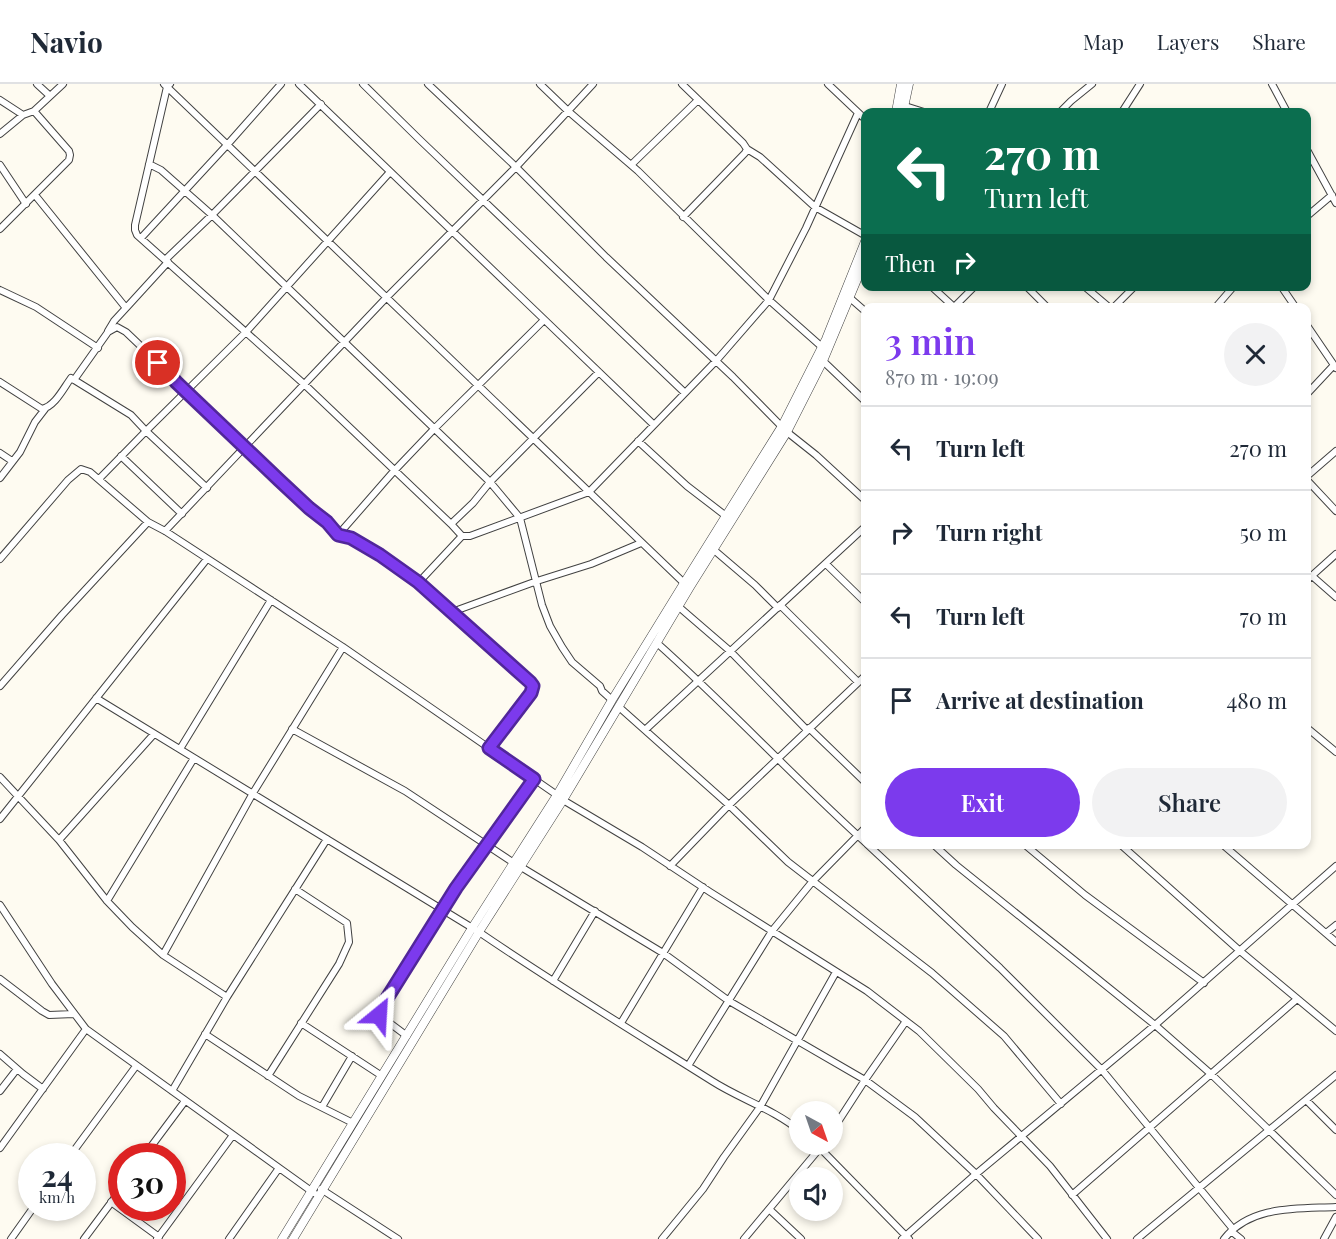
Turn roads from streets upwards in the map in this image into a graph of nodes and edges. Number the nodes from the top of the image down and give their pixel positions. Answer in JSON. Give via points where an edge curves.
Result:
{"nodes":[{"id":1,"x":38,"y":84,"type":"edge"},
{"id":2,"x":63,"y":84,"type":"edge"},
{"id":3,"x":281,"y":84,"type":"edge"},
{"id":4,"x":299,"y":84,"type":"edge"},
{"id":5,"x":363,"y":84,"type":"edge"},
{"id":6,"x":428,"y":84,"type":"edge"},
{"id":7,"x":540,"y":84,"type":"edge"},
{"id":8,"x":593,"y":84,"type":"edge"},
{"id":9,"x":682,"y":84,"type":"edge"},
{"id":10,"x":828,"y":84,"type":"edge"},
{"id":11,"x":901,"y":84,"type":"edge"},
{"id":12,"x":909,"y":84,"type":"edge"},
{"id":13,"x":1002,"y":84,"type":"edge"},
{"id":14,"x":1092,"y":84,"type":"edge"},
{"id":15,"x":1140,"y":84,"type":"edge"},
{"id":16,"x":1272,"y":84,"type":"edge"},
{"id":17,"x":167,"y":85,"type":"edge"},
{"id":18,"x":50,"y":96,"type":"junction"},
{"id":19,"x":0,"y":100,"type":"edge"},
{"id":20,"x":698,"y":100,"type":"junction"},
{"id":21,"x":321,"y":104,"type":"junction"},
{"id":22,"x":897,"y":108,"type":"edge"},
{"id":23,"x":904,"y":108,"type":"edge"},
{"id":24,"x":991,"y":108,"type":"edge"},
{"id":25,"x":1064,"y":108,"type":"edge"},
{"id":26,"x":1125,"y":108,"type":"edge"},
{"id":27,"x":1285,"y":108,"type":"edge"},
{"id":28,"x":34,"y":111,"type":"junction"},
{"id":29,"x":568,"y":111,"type":"junction"},
{"id":30,"x":858,"y":113,"type":"junction"},
{"id":31,"x":22,"y":115,"type":"junction"},
{"id":32,"x":861,"y":116,"type":"edge"},
{"id":33,"x":0,"y":134,"type":"edge"},
{"id":34,"x":227,"y":145,"type":"junction"},
{"id":35,"x":747,"y":149,"type":"junction"},
{"id":36,"x":1311,"y":157,"type":"edge"},
{"id":37,"x":149,"y":164,"type":"junction"},
{"id":38,"x":0,"y":165,"type":"edge"},
{"id":39,"x":631,"y":165,"type":"junction"},
{"id":40,"x":516,"y":167,"type":"junction"},
{"id":41,"x":255,"y":172,"type":"junction"},
{"id":42,"x":390,"y":172,"type":"junction"},
{"id":43,"x":185,"y":191,"type":"junction"},
{"id":44,"x":35,"y":195,"type":"junction"},
{"id":45,"x":1332,"y":195,"type":"junction"},
{"id":46,"x":484,"y":200,"type":"junction"},
{"id":47,"x":1336,"y":203,"type":"edge"},
{"id":48,"x":26,"y":204,"type":"junction"},
{"id":49,"x":815,"y":207,"type":"junction"},
{"id":50,"x":1311,"y":213,"type":"edge"},
{"id":51,"x":212,"y":215,"type":"junction"},
{"id":52,"x":683,"y":217,"type":"junction"},
{"id":53,"x":0,"y":229,"type":"edge"},
{"id":54,"x":453,"y":231,"type":"junction"},
{"id":55,"x":861,"y":234,"type":"edge"},
{"id":56,"x":141,"y":238,"type":"junction"},
{"id":57,"x":327,"y":242,"type":"junction"},
{"id":58,"x":861,"y":250,"type":"edge"},
{"id":59,"x":166,"y":261,"type":"junction"},
{"id":60,"x":861,"y":270,"type":"edge"},
{"id":61,"x":287,"y":286,"type":"junction"},
{"id":62,"x":0,"y":290,"type":"edge"},
{"id":63,"x":936,"y":291,"type":"edge"},
{"id":64,"x":970,"y":291,"type":"edge"},
{"id":65,"x":1031,"y":291,"type":"edge"},
{"id":66,"x":1090,"y":291,"type":"edge"},
{"id":67,"x":1130,"y":291,"type":"edge"},
{"id":68,"x":1230,"y":291,"type":"edge"},
{"id":69,"x":386,"y":298,"type":"junction"},
{"id":70,"x":850,"y":298,"type":"junction"},
{"id":71,"x":769,"y":300,"type":"junction"},
{"id":72,"x":950,"y":303,"type":"edge"},
{"id":73,"x":958,"y":303,"type":"edge"},
{"id":74,"x":1043,"y":303,"type":"edge"},
{"id":75,"x":1105,"y":303,"type":"edge"},
{"id":76,"x":1116,"y":303,"type":"edge"},
{"id":77,"x":1219,"y":303,"type":"edge"},
{"id":78,"x":126,"y":308,"type":"junction"},
{"id":79,"x":861,"y":308,"type":"edge"},
{"id":80,"x":544,"y":320,"type":"junction"},
{"id":81,"x":1311,"y":331,"type":"edge"},
{"id":82,"x":108,"y":332,"type":"junction"},
{"id":83,"x":246,"y":332,"type":"junction"},
{"id":84,"x":344,"y":342,"type":"junction"},
{"id":85,"x":822,"y":347,"type":"junction"},
{"id":86,"x":98,"y":348,"type":"junction"},
{"id":87,"x":716,"y":361,"type":"junction"},
{"id":88,"x":823,"y":361,"type":"junction"},
{"id":89,"x":1335,"y":366,"type":"edge"},
{"id":90,"x":598,"y":372,"type":"junction"},
{"id":91,"x":74,"y":380,"type":"junction"},
{"id":92,"x":0,"y":382,"type":"edge"},
{"id":93,"x":304,"y":384,"type":"junction"},
{"id":94,"x":478,"y":385,"type":"junction"},
{"id":95,"x":1311,"y":390,"type":"edge"},
{"id":96,"x":186,"y":391,"type":"junction"},
{"id":97,"x":684,"y":393,"type":"junction"},
{"id":98,"x":861,"y":397,"type":"edge"},
{"id":99,"x":45,"y":409,"type":"junction"},
{"id":100,"x":654,"y":425,"type":"junction"},
{"id":101,"x":435,"y":428,"type":"junction"},
{"id":102,"x":785,"y":429,"type":"junction"},
{"id":103,"x":146,"y":431,"type":"junction"},
{"id":104,"x":533,"y":439,"type":"junction"},
{"id":105,"x":638,"y":441,"type":"junction"},
{"id":106,"x":246,"y":447,"type":"junction"},
{"id":107,"x":1336,"y":451,"type":"edge"},
{"id":108,"x":0,"y":453,"type":"edge"},
{"id":109,"x":121,"y":456,"type":"junction"},
{"id":110,"x":12,"y":461,"type":"junction"},
{"id":111,"x":394,"y":471,"type":"junction"},
{"id":112,"x":1311,"y":474,"type":"edge"},
{"id":113,"x":0,"y":478,"type":"edge"},
{"id":114,"x":99,"y":479,"type":"junction"},
{"id":115,"x":490,"y":482,"type":"junction"},
{"id":116,"x":1311,"y":484,"type":"edge"},
{"id":117,"x":207,"y":488,"type":"junction"},
{"id":118,"x":589,"y":492,"type":"junction"},
{"id":119,"x":861,"y":496,"type":"edge"},
{"id":120,"x":1336,"y":511,"type":"edge"},
{"id":121,"x":182,"y":514,"type":"junction"},
{"id":122,"x":726,"y":516,"type":"junction"},
{"id":123,"x":520,"y":518,"type":"junction"},
{"id":124,"x":148,"y":522,"type":"junction"},
{"id":125,"x":451,"y":524,"type":"junction"},
{"id":126,"x":165,"y":531,"type":"junction"},
{"id":127,"x":861,"y":531,"type":"edge"},
{"id":128,"x":338,"y":535,"type":"junction"},
{"id":129,"x":462,"y":536,"type":"junction"},
{"id":130,"x":641,"y":543,"type":"junction"},
{"id":131,"x":714,"y":549,"type":"junction"},
{"id":132,"x":1336,"y":554,"type":"edge"},
{"id":133,"x":0,"y":559,"type":"edge"},
{"id":134,"x":207,"y":559,"type":"junction"},
{"id":135,"x":826,"y":564,"type":"junction"},
{"id":136,"x":1311,"y":577,"type":"edge"},
{"id":137,"x":1311,"y":580,"type":"edge"},
{"id":138,"x":537,"y":581,"type":"junction"},
{"id":139,"x":418,"y":582,"type":"junction"},
{"id":140,"x":684,"y":583,"type":"junction"},
{"id":141,"x":1336,"y":597,"type":"edge"},
{"id":142,"x":861,"y":598,"type":"edge"},
{"id":143,"x":271,"y":600,"type":"junction"},
{"id":144,"x":779,"y":606,"type":"junction"},
{"id":145,"x":679,"y":607,"type":"junction"},
{"id":146,"x":453,"y":612,"type":"junction"},
{"id":147,"x":657,"y":643,"type":"junction"},
{"id":148,"x":343,"y":647,"type":"junction"},
{"id":149,"x":730,"y":651,"type":"junction"},
{"id":150,"x":861,"y":679,"type":"edge"},
{"id":151,"x":699,"y":680,"type":"junction"},
{"id":152,"x":861,"y":681,"type":"edge"},
{"id":153,"x":0,"y":686,"type":"edge"},
{"id":154,"x":96,"y":698,"type":"junction"},
{"id":155,"x":612,"y":700,"type":"junction"},
{"id":156,"x":619,"y":707,"type":"junction"},
{"id":157,"x":292,"y":729,"type":"junction"},
{"id":158,"x":808,"y":729,"type":"junction"},
{"id":159,"x":645,"y":730,"type":"junction"},
{"id":160,"x":1311,"y":731,"type":"edge"},
{"id":161,"x":154,"y":734,"type":"junction"},
{"id":162,"x":489,"y":748,"type":"junction"},
{"id":163,"x":180,"y":749,"type":"junction"},
{"id":164,"x":1336,"y":752,"type":"edge"},
{"id":165,"x":195,"y":758,"type":"junction"},
{"id":166,"x":777,"y":759,"type":"junction"},
{"id":167,"x":0,"y":777,"type":"edge"},
{"id":168,"x":861,"y":778,"type":"edge"},
{"id":169,"x":534,"y":779,"type":"junction"},
{"id":170,"x":253,"y":794,"type":"junction"},
{"id":171,"x":18,"y":797,"type":"junction"},
{"id":172,"x":560,"y":797,"type":"junction"},
{"id":173,"x":729,"y":804,"type":"junction"},
{"id":174,"x":0,"y":819,"type":"edge"},
{"id":175,"x":861,"y":831,"type":"edge"},
{"id":176,"x":857,"y":835,"type":"junction"},
{"id":177,"x":327,"y":839,"type":"junction"},
{"id":178,"x":861,"y":839,"type":"edge"},
{"id":179,"x":59,"y":840,"type":"junction"},
{"id":180,"x":487,"y":846,"type":"junction"},
{"id":181,"x":871,"y":849,"type":"edge"},
{"id":182,"x":938,"y":849,"type":"edge"},
{"id":183,"x":1030,"y":849,"type":"edge"},
{"id":184,"x":1126,"y":849,"type":"edge"},
{"id":185,"x":1228,"y":849,"type":"edge"},
{"id":186,"x":518,"y":865,"type":"junction"},
{"id":187,"x":670,"y":866,"type":"junction"},
{"id":188,"x":1336,"y":866,"type":"edge"},
{"id":189,"x":812,"y":882,"type":"junction"},
{"id":190,"x":703,"y":887,"type":"junction"},
{"id":191,"x":295,"y":889,"type":"junction"},
{"id":192,"x":108,"y":901,"type":"junction"},
{"id":193,"x":0,"y":905,"type":"edge"},
{"id":194,"x":1292,"y":905,"type":"junction"},
{"id":195,"x":441,"y":909,"type":"junction"},
{"id":196,"x":595,"y":911,"type":"junction"},
{"id":197,"x":1336,"y":925,"type":"edge"},
{"id":198,"x":476,"y":930,"type":"junction"},
{"id":199,"x":772,"y":932,"type":"junction"},
{"id":200,"x":1326,"y":933,"type":"junction"},
{"id":201,"x":1336,"y":942,"type":"edge"},
{"id":202,"x":1240,"y":951,"type":"junction"},
{"id":203,"x":663,"y":953,"type":"junction"},
{"id":204,"x":163,"y":955,"type":"junction"},
{"id":205,"x":837,"y":972,"type":"junction"},
{"id":206,"x":0,"y":979,"type":"edge"},
{"id":207,"x":553,"y":981,"type":"junction"},
{"id":208,"x":1204,"y":983,"type":"junction"},
{"id":209,"x":227,"y":997,"type":"junction"},
{"id":210,"x":1297,"y":999,"type":"junction"},
{"id":211,"x":729,"y":1001,"type":"junction"},
{"id":212,"x":74,"y":1014,"type":"junction"},
{"id":213,"x":906,"y":1021,"type":"junction"},
{"id":214,"x":302,"y":1023,"type":"junction"},
{"id":215,"x":621,"y":1023,"type":"junction"},
{"id":216,"x":1155,"y":1025,"type":"junction"},
{"id":217,"x":86,"y":1029,"type":"junction"},
{"id":218,"x":1336,"y":1031,"type":"edge"},
{"id":219,"x":206,"y":1034,"type":"junction"},
{"id":220,"x":406,"y":1036,"type":"junction"},
{"id":221,"x":797,"y":1041,"type":"junction"},
{"id":222,"x":0,"y":1054,"type":"edge"},
{"id":223,"x":352,"y":1056,"type":"junction"},
{"id":224,"x":136,"y":1066,"type":"junction"},
{"id":225,"x":688,"y":1066,"type":"junction"},
{"id":226,"x":17,"y":1069,"type":"junction"},
{"id":227,"x":1102,"y":1070,"type":"junction"},
{"id":228,"x":1211,"y":1074,"type":"junction"},
{"id":229,"x":268,"y":1076,"type":"junction"},
{"id":230,"x":382,"y":1076,"type":"junction"},
{"id":231,"x":1336,"y":1076,"type":"edge"},
{"id":232,"x":865,"y":1080,"type":"junction"},
{"id":233,"x":43,"y":1089,"type":"junction"},
{"id":234,"x":0,"y":1091,"type":"edge"},
{"id":235,"x":172,"y":1091,"type":"junction"},
{"id":236,"x":1306,"y":1100,"type":"junction"},
{"id":237,"x":185,"y":1101,"type":"junction"},
{"id":238,"x":1060,"y":1104,"type":"junction"},
{"id":239,"x":322,"y":1107,"type":"junction"},
{"id":240,"x":760,"y":1107,"type":"junction"},
{"id":241,"x":843,"y":1114,"type":"edge"},
{"id":242,"x":353,"y":1123,"type":"junction"},
{"id":243,"x":789,"y":1124,"type":"edge"},
{"id":244,"x":1149,"y":1128,"type":"junction"},
{"id":245,"x":1336,"y":1130,"type":"edge"},
{"id":246,"x":1270,"y":1131,"type":"junction"},
{"id":247,"x":233,"y":1135,"type":"junction"},
{"id":248,"x":1022,"y":1137,"type":"junction"},
{"id":249,"x":80,"y":1143,"type":"edge"},
{"id":250,"x":154,"y":1143,"type":"edge"},
{"id":251,"x":0,"y":1148,"type":"edge"},
{"id":252,"x":812,"y":1155,"type":"edge"},
{"id":253,"x":828,"y":1155,"type":"edge"},
{"id":254,"x":279,"y":1168,"type":"junction"},
{"id":255,"x":976,"y":1174,"type":"junction"},
{"id":256,"x":1199,"y":1188,"type":"junction"},
{"id":257,"x":317,"y":1191,"type":"junction"},
{"id":258,"x":1072,"y":1195,"type":"junction"},
{"id":259,"x":1336,"y":1195,"type":"edge"},
{"id":260,"x":108,"y":1206,"type":"edge"},
{"id":261,"x":1336,"y":1207,"type":"edge"},
{"id":262,"x":769,"y":1209,"type":"junction"},
{"id":263,"x":1336,"y":1217,"type":"edge"},
{"id":264,"x":24,"y":1221,"type":"edge"},
{"id":265,"x":136,"y":1221,"type":"edge"},
{"id":266,"x":1232,"y":1230,"type":"junction"},
{"id":267,"x":158,"y":1238,"type":"edge"},
{"id":268,"x":906,"y":1238,"type":"edge"},
{"id":269,"x":11,"y":1239,"type":"edge"},
{"id":270,"x":84,"y":1239,"type":"edge"},
{"id":271,"x":229,"y":1239,"type":"edge"},
{"id":272,"x":282,"y":1239,"type":"edge"},
{"id":273,"x":293,"y":1239,"type":"edge"},
{"id":274,"x":398,"y":1239,"type":"edge"},
{"id":275,"x":662,"y":1239,"type":"edge"},
{"id":276,"x":744,"y":1239,"type":"edge"},
{"id":277,"x":801,"y":1239,"type":"edge"},
{"id":278,"x":1038,"y":1239,"type":"edge"},
{"id":279,"x":1107,"y":1239,"type":"edge"},
{"id":280,"x":1137,"y":1239,"type":"edge"},
{"id":281,"x":1224,"y":1239,"type":"edge"},
{"id":282,"x":1241,"y":1239,"type":"edge"},
{"id":283,"x":1324,"y":1239,"type":"edge"}],
"edges":[{"from":1,"to":18,"type":"street"},
{"from":2,"to":18,"type":"street"},
{"from":3,"to":34,"type":"street"},
{"from":4,"to":21,"type":"street"},
{"from":5,"to":46,"type":"street"},
{"from":6,"to":40,"type":"street"},
{"from":7,"to":29,"type":"street"},
{"from":8,"to":29,"type":"street"},
{"from":9,"to":20,"type":"street"},
{"from":10,"to":30,"type":"street"},
{"from":11,"to":22,"type":"street"},
{"from":12,"to":23,"type":"street"},
{"from":13,"to":24,"type":"street"},
{"from":14,"to":25,"type":"street"},
{"from":15,"to":26,"type":"street"},
{"from":16,"to":27,"type":"street"},
{"from":17,"to":34,"type":"street"},
{"from":17,"to":37,"type":"street"},
{"from":18,"to":28,"type":"street"},
{"from":19,"to":31,"type":"street"},
{"from":20,"to":35,"type":"street"},
{"from":20,"to":39,"type":"street"},
{"from":21,"to":41,"type":"street"},
{"from":21,"to":42,"type":"street"},
{"from":28,"to":31,"type":"street"},
{"from":28,"to":44,"type":"street","via":[[70,155]]},
{"from":29,"to":39,"type":"street"},
{"from":29,"to":40,"type":"street"},
{"from":30,"to":32,"type":"street"},
{"from":30,"to":49,"type":"street"},
{"from":31,"to":33,"type":"street"},
{"from":34,"to":41,"type":"street"},
{"from":34,"to":43,"type":"street"},
{"from":35,"to":49,"type":"street"},
{"from":35,"to":52,"type":"street"},
{"from":36,"to":45,"type":"street"},
{"from":37,"to":43,"type":"street"},
{"from":37,"to":56,"type":"street","via":[[135,230]]},
{"from":38,"to":48,"type":"street"},
{"from":39,"to":52,"type":"street"},
{"from":40,"to":46,"type":"street"},
{"from":40,"to":87,"type":"street"},
{"from":41,"to":51,"type":"street"},
{"from":41,"to":57,"type":"street"},
{"from":42,"to":54,"type":"street"},
{"from":42,"to":57,"type":"street"},
{"from":43,"to":51,"type":"street"},
{"from":43,"to":56,"type":"street"},
{"from":44,"to":48,"type":"street"},
{"from":44,"to":78,"type":"street"},
{"from":45,"to":47,"type":"street"},
{"from":45,"to":50,"type":"street"},
{"from":46,"to":54,"type":"street"},
{"from":46,"to":97,"type":"street"},
{"from":48,"to":53,"type":"street"},
{"from":49,"to":55,"type":"street"},
{"from":49,"to":71,"type":"street"},
{"from":51,"to":59,"type":"street"},
{"from":51,"to":61,"type":"street"},
{"from":52,"to":71,"type":"street"},
{"from":54,"to":69,"type":"street"},
{"from":54,"to":80,"type":"street"},
{"from":56,"to":59,"type":"street"},
{"from":57,"to":61,"type":"street"},
{"from":57,"to":69,"type":"street"},
{"from":58,"to":85,"type":"street"},
{"from":59,"to":78,"type":"street"},
{"from":59,"to":83,"type":"street"},
{"from":60,"to":70,"type":"street"},
{"from":61,"to":83,"type":"street"},
{"from":61,"to":84,"type":"street"},
{"from":62,"to":86,"type":"street","via":[[36,307]]},
{"from":63,"to":72,"type":"street"},
{"from":64,"to":73,"type":"street"},
{"from":65,"to":74,"type":"street"},
{"from":66,"to":75,"type":"street"},
{"from":67,"to":76,"type":"street"},
{"from":68,"to":77,"type":"street"},
{"from":69,"to":84,"type":"street"},
{"from":69,"to":94,"type":"street"},
{"from":70,"to":79,"type":"street"},
{"from":70,"to":88,"type":"street"},
{"from":71,"to":85,"type":"street"},
{"from":71,"to":87,"type":"street"},
{"from":78,"to":82,"type":"street"},
{"from":80,"to":90,"type":"street"},
{"from":80,"to":94,"type":"street"},
{"from":81,"to":89,"type":"street"},
{"from":82,"to":86,"type":"street"},
{"from":82,"to":96,"type":"street","via":[[117,327],[126,332]]},
{"from":83,"to":93,"type":"street"},
{"from":83,"to":96,"type":"street"},
{"from":84,"to":93,"type":"street"},
{"from":84,"to":101,"type":"street"},
{"from":85,"to":102,"type":"street"},
{"from":86,"to":91,"type":"street"},
{"from":87,"to":97,"type":"street"},
{"from":87,"to":102,"type":"street"},
{"from":88,"to":98,"type":"street"},
{"from":88,"to":102,"type":"street"},
{"from":89,"to":95,"type":"street"},
{"from":90,"to":100,"type":"street"},
{"from":90,"to":104,"type":"street"},
{"from":91,"to":99,"type":"street","via":[[71,378]]},
{"from":91,"to":103,"type":"street","via":[[131,415]]},
{"from":92,"to":99,"type":"street"},
{"from":93,"to":106,"type":"street"},
{"from":93,"to":111,"type":"street"},
{"from":94,"to":101,"type":"street"},
{"from":94,"to":104,"type":"street"},
{"from":96,"to":103,"type":"street"},
{"from":96,"to":106,"type":"street"},
{"from":97,"to":100,"type":"street"},
{"from":99,"to":110,"type":"street"},
{"from":100,"to":105,"type":"street"},
{"from":101,"to":111,"type":"street"},
{"from":101,"to":115,"type":"street"},
{"from":102,"to":119,"type":"street"},
{"from":102,"to":122,"type":"street"},
{"from":102,"to":131,"type":"street"},
{"from":103,"to":109,"type":"street"},
{"from":103,"to":117,"type":"street"},
{"from":104,"to":115,"type":"street"},
{"from":104,"to":118,"type":"street"},
{"from":105,"to":118,"type":"street"},
{"from":105,"to":122,"type":"street"},
{"from":106,"to":117,"type":"street"},
{"from":106,"to":128,"type":"street"},
{"from":107,"to":112,"type":"street"},
{"from":108,"to":110,"type":"street"},
{"from":109,"to":114,"type":"street"},
{"from":109,"to":121,"type":"street"},
{"from":110,"to":113,"type":"street"},
{"from":111,"to":125,"type":"street"},
{"from":111,"to":128,"type":"street"},
{"from":114,"to":124,"type":"street"},
{"from":114,"to":133,"type":"street","via":[[81,469],[74,474]]},
{"from":115,"to":123,"type":"street"},
{"from":115,"to":125,"type":"street"},
{"from":116,"to":120,"type":"street"},
{"from":117,"to":121,"type":"street"},
{"from":118,"to":123,"type":"street"},
{"from":118,"to":130,"type":"street"},
{"from":121,"to":126,"type":"street"},
{"from":122,"to":140,"type":"street"},
{"from":123,"to":129,"type":"street"},
{"from":123,"to":138,"type":"street"},
{"from":124,"to":126,"type":"street"},
{"from":124,"to":153,"type":"street"},
{"from":125,"to":129,"type":"street"},
{"from":126,"to":134,"type":"street"},
{"from":127,"to":135,"type":"street"},
{"from":128,"to":139,"type":"street","via":[[380,555]]},
{"from":129,"to":139,"type":"street"},
{"from":130,"to":138,"type":"street"},
{"from":130,"to":140,"type":"street"},
{"from":131,"to":144,"type":"street"},
{"from":131,"to":145,"type":"street"},
{"from":132,"to":136,"type":"street"},
{"from":134,"to":143,"type":"street"},
{"from":134,"to":154,"type":"street"},
{"from":135,"to":142,"type":"street"},
{"from":135,"to":144,"type":"street"},
{"from":137,"to":141,"type":"street"},
{"from":138,"to":146,"type":"street"},
{"from":138,"to":155,"type":"street","via":[[542,605],[562,647],[572,662]]},
{"from":139,"to":146,"type":"street"},
{"from":140,"to":155,"type":"street"},
{"from":143,"to":148,"type":"street"},
{"from":143,"to":163,"type":"street"},
{"from":144,"to":149,"type":"street"},
{"from":144,"to":150,"type":"street"},
{"from":145,"to":147,"type":"street"},
{"from":145,"to":149,"type":"street"},
{"from":146,"to":162,"type":"street","via":[[533,686]]},
{"from":147,"to":151,"type":"street"},
{"from":147,"to":156,"type":"street"},
{"from":148,"to":157,"type":"street"},
{"from":148,"to":162,"type":"street"},
{"from":149,"to":151,"type":"street"},
{"from":149,"to":158,"type":"street"},
{"from":151,"to":159,"type":"street"},
{"from":151,"to":166,"type":"street"},
{"from":152,"to":158,"type":"street"},
{"from":154,"to":161,"type":"street"},
{"from":154,"to":171,"type":"street"},
{"from":155,"to":172,"type":"street"},
{"from":156,"to":159,"type":"street"},
{"from":156,"to":172,"type":"street"},
{"from":157,"to":170,"type":"street"},
{"from":157,"to":180,"type":"street","via":[[405,791]]},
{"from":158,"to":166,"type":"street"},
{"from":158,"to":168,"type":"street"},
{"from":159,"to":173,"type":"street"},
{"from":160,"to":164,"type":"street"},
{"from":161,"to":163,"type":"street"},
{"from":161,"to":179,"type":"street"},
{"from":162,"to":169,"type":"street"},
{"from":163,"to":165,"type":"street"},
{"from":165,"to":170,"type":"street"},
{"from":165,"to":192,"type":"street"},
{"from":166,"to":173,"type":"street"},
{"from":166,"to":176,"type":"street"},
{"from":167,"to":171,"type":"street"},
{"from":169,"to":172,"type":"street"},
{"from":169,"to":180,"type":"street"},
{"from":170,"to":177,"type":"street"},
{"from":170,"to":204,"type":"street"},
{"from":171,"to":174,"type":"street"},
{"from":171,"to":179,"type":"street"},
{"from":172,"to":186,"type":"street"},
{"from":172,"to":187,"type":"street"},
{"from":173,"to":187,"type":"street"},
{"from":173,"to":189,"type":"street"},
{"from":175,"to":176,"type":"street"},
{"from":176,"to":178,"type":"street"},
{"from":176,"to":189,"type":"street"},
{"from":177,"to":191,"type":"street"},
{"from":177,"to":195,"type":"street"},
{"from":179,"to":192,"type":"street"},
{"from":180,"to":186,"type":"street"},
{"from":180,"to":195,"type":"street"},
{"from":181,"to":227,"type":"street","via":[[1000,968]]},
{"from":182,"to":216,"type":"street"},
{"from":183,"to":208,"type":"street"},
{"from":184,"to":202,"type":"street"},
{"from":185,"to":194,"type":"street"},
{"from":186,"to":196,"type":"street"},
{"from":186,"to":198,"type":"street"},
{"from":187,"to":190,"type":"street"},
{"from":188,"to":194,"type":"street"},
{"from":189,"to":199,"type":"street"},
{"from":189,"to":238,"type":"street","via":[[932,973],[1004,1036]]},
{"from":190,"to":199,"type":"street"},
{"from":190,"to":203,"type":"street"},
{"from":191,"to":209,"type":"street"},
{"from":191,"to":214,"type":"street","via":[[347,923],[349,942]]},
{"from":192,"to":204,"type":"street"},
{"from":193,"to":212,"type":"street"},
{"from":194,"to":200,"type":"street"},
{"from":194,"to":202,"type":"street"},
{"from":195,"to":198,"type":"street"},
{"from":195,"to":220,"type":"street","via":[[379,1011]]},
{"from":196,"to":203,"type":"street"},
{"from":196,"to":207,"type":"street"},
{"from":197,"to":200,"type":"street"},
{"from":198,"to":207,"type":"street"},
{"from":198,"to":220,"type":"street"},
{"from":198,"to":257,"type":"street"},
{"from":199,"to":205,"type":"street"},
{"from":199,"to":211,"type":"street"},
{"from":200,"to":201,"type":"street"},
{"from":202,"to":208,"type":"street"},
{"from":202,"to":210,"type":"street"},
{"from":203,"to":211,"type":"street"},
{"from":203,"to":215,"type":"street"},
{"from":204,"to":209,"type":"street"},
{"from":205,"to":213,"type":"street"},
{"from":205,"to":221,"type":"street"},
{"from":206,"to":212,"type":"street","via":[[49,1016]]},
{"from":207,"to":215,"type":"street"},
{"from":208,"to":216,"type":"street"},
{"from":209,"to":219,"type":"street"},
{"from":210,"to":218,"type":"street"},
{"from":210,"to":228,"type":"street"},
{"from":211,"to":221,"type":"street"},
{"from":211,"to":225,"type":"street"},
{"from":212,"to":217,"type":"street"},
{"from":213,"to":232,"type":"street"},
{"from":213,"to":248,"type":"street"},
{"from":214,"to":223,"type":"street"},
{"from":214,"to":229,"type":"street"},
{"from":215,"to":225,"type":"street"},
{"from":216,"to":227,"type":"street"},
{"from":216,"to":228,"type":"street"},
{"from":217,"to":224,"type":"street"},
{"from":217,"to":233,"type":"street"},
{"from":219,"to":229,"type":"street"},
{"from":219,"to":235,"type":"street"},
{"from":220,"to":230,"type":"street"},
{"from":221,"to":232,"type":"street"},
{"from":221,"to":240,"type":"street"},
{"from":222,"to":226,"type":"street"},
{"from":223,"to":230,"type":"street"},
{"from":223,"to":239,"type":"street"},
{"from":224,"to":235,"type":"street"},
{"from":224,"to":249,"type":"street"},
{"from":225,"to":240,"type":"street"},
{"from":226,"to":233,"type":"street"},
{"from":226,"to":234,"type":"street"},
{"from":227,"to":238,"type":"street"},
{"from":227,"to":244,"type":"street"},
{"from":228,"to":244,"type":"street"},
{"from":228,"to":246,"type":"street"},
{"from":229,"to":239,"type":"street"},
{"from":230,"to":242,"type":"street"},
{"from":231,"to":236,"type":"street"},
{"from":232,"to":241,"type":"street"},
{"from":232,"to":255,"type":"street","via":[[915,1117]]},
{"from":233,"to":251,"type":"street"},
{"from":235,"to":237,"type":"street"},
{"from":236,"to":245,"type":"street"},
{"from":236,"to":246,"type":"street"},
{"from":237,"to":247,"type":"street"},
{"from":237,"to":250,"type":"street"},
{"from":238,"to":248,"type":"street"},
{"from":239,"to":242,"type":"street"},
{"from":240,"to":243,"type":"street"},
{"from":240,"to":275,"type":"street","via":[[703,1189]]},
{"from":242,"to":257,"type":"street"},
{"from":244,"to":256,"type":"street"},
{"from":244,"to":258,"type":"street"},
{"from":246,"to":256,"type":"street"},
{"from":246,"to":259,"type":"street"},
{"from":247,"to":254,"type":"street"},
{"from":247,"to":267,"type":"street"},
{"from":248,"to":255,"type":"street"},
{"from":248,"to":258,"type":"street"},
{"from":252,"to":262,"type":"street"},
{"from":253,"to":268,"type":"street"},
{"from":254,"to":257,"type":"street"},
{"from":254,"to":271,"type":"street"},
{"from":255,"to":268,"type":"street"},
{"from":255,"to":278,"type":"street"},
{"from":256,"to":266,"type":"street"},
{"from":256,"to":280,"type":"street"},
{"from":257,"to":272,"type":"street"},
{"from":257,"to":273,"type":"street"},
{"from":257,"to":274,"type":"street"},
{"from":258,"to":279,"type":"street"},
{"from":260,"to":270,"type":"street"},
{"from":261,"to":266,"type":"street","via":[[1262,1214]]},
{"from":262,"to":276,"type":"street"},
{"from":262,"to":277,"type":"street"},
{"from":263,"to":283,"type":"street"},
{"from":264,"to":269,"type":"street"},
{"from":265,"to":267,"type":"street"},
{"from":266,"to":281,"type":"street"},
{"from":266,"to":282,"type":"street"}]}
